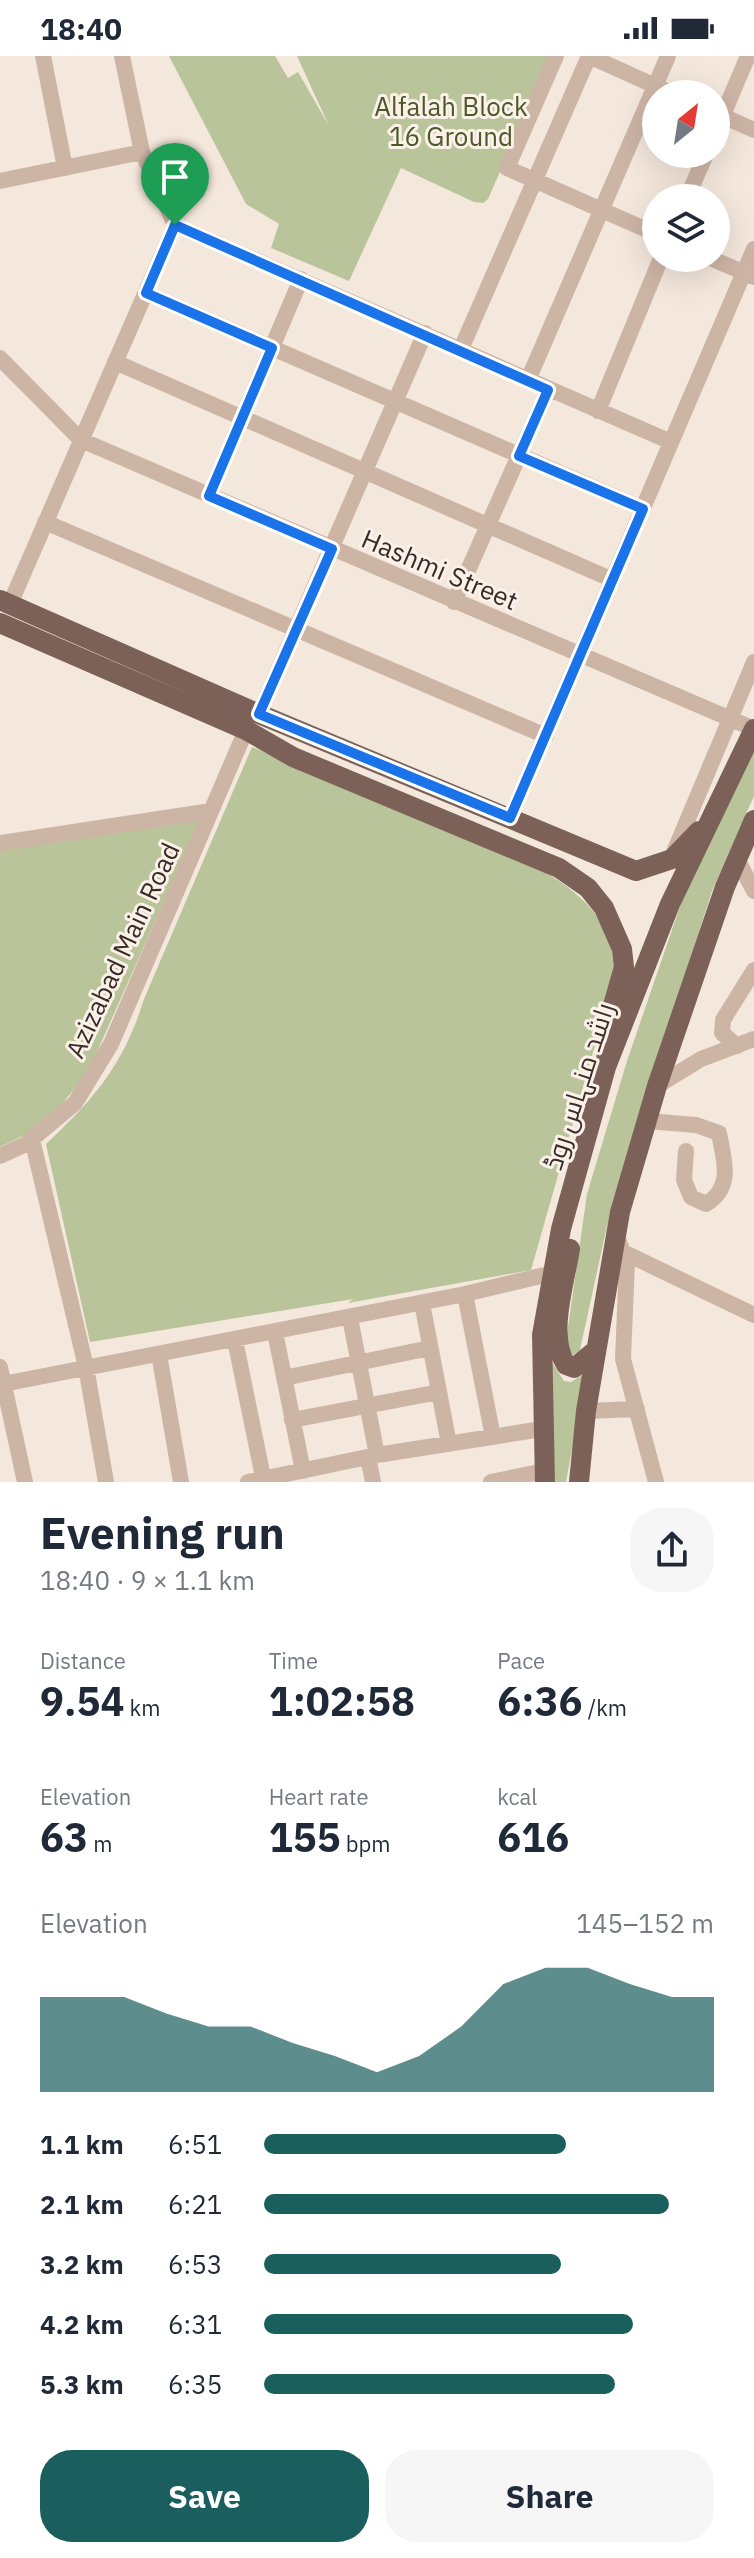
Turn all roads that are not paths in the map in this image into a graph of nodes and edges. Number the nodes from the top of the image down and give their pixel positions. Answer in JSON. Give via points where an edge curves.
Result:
{"nodes":[{"id":1,"x":43,"y":56,"type":"edge"},
{"id":2,"x":122,"y":56,"type":"edge"},
{"id":3,"x":556,"y":56,"type":"edge"},
{"id":4,"x":589,"y":56,"type":"edge"},
{"id":5,"x":668,"y":56,"type":"edge"},
{"id":6,"x":748,"y":56,"type":"edge"},
{"id":7,"x":642,"y":80,"type":"edge"},
{"id":8,"x":658,"y":80,"type":"edge"},
{"id":9,"x":730,"y":94,"type":"edge"},
{"id":10,"x":642,"y":116,"type":"edge"},
{"id":11,"x":730,"y":123,"type":"edge"},
{"id":12,"x":754,"y":130,"type":"edge"},
{"id":13,"x":142,"y":152,"type":"junction"},
{"id":14,"x":65,"y":168,"type":"junction"},
{"id":15,"x":0,"y":181,"type":"edge"},
{"id":16,"x":537,"y":181,"type":"junction"},
{"id":17,"x":602,"y":210,"type":"junction"},
{"id":18,"x":175,"y":225,"type":"junction"},
{"id":19,"x":642,"y":228,"type":"edge"},
{"id":20,"x":754,"y":249,"type":"edge"},
{"id":21,"x":730,"y":267,"type":"edge"},
{"id":22,"x":655,"y":272,"type":"edge"},
{"id":23,"x":749,"y":275,"type":"edge"},
{"id":24,"x":301,"y":279,"type":"junction"},
{"id":25,"x":146,"y":293,"type":"junction"},
{"id":26,"x":425,"y":333,"type":"junction"},
{"id":27,"x":272,"y":348,"type":"junction"},
{"id":28,"x":461,"y":349,"type":"junction"},
{"id":29,"x":0,"y":358,"type":"edge"},
{"id":30,"x":115,"y":362,"type":"junction"},
{"id":31,"x":528,"y":380,"type":"junction"},
{"id":32,"x":548,"y":390,"type":"junction"},
{"id":33,"x":396,"y":402,"type":"junction"},
{"id":34,"x":598,"y":411,"type":"junction"},
{"id":35,"x":242,"y":418,"type":"junction"},
{"id":36,"x":81,"y":440,"type":"junction"},
{"id":37,"x":671,"y":442,"type":"junction"},
{"id":38,"x":519,"y":456,"type":"junction"},
{"id":39,"x":365,"y":472,"type":"junction"},
{"id":40,"x":209,"y":496,"type":"junction"},
{"id":41,"x":643,"y":509,"type":"junction"},
{"id":42,"x":45,"y":522,"type":"junction"},
{"id":43,"x":488,"y":525,"type":"junction"},
{"id":44,"x":332,"y":549,"type":"junction"},
{"id":45,"x":613,"y":580,"type":"junction"},
{"id":46,"x":454,"y":602,"type":"junction"},
{"id":47,"x":3,"y":609,"type":"edge"},
{"id":48,"x":295,"y":630,"type":"junction"},
{"id":49,"x":580,"y":655,"type":"junction"},
{"id":50,"x":754,"y":662,"type":"edge"},
{"id":51,"x":729,"y":718,"type":"junction"},
{"id":52,"x":252,"y":722,"type":"junction"},
{"id":53,"x":754,"y":729,"type":"edge"},
{"id":54,"x":546,"y":736,"type":"junction"},
{"id":55,"x":211,"y":811,"type":"junction"},
{"id":56,"x":510,"y":818,"type":"junction"},
{"id":57,"x":710,"y":820,"type":"junction"},
{"id":58,"x":754,"y":820,"type":"edge"},
{"id":59,"x":0,"y":843,"type":"edge"},
{"id":60,"x":736,"y":857,"type":"junction"},
{"id":61,"x":672,"y":859,"type":"junction"},
{"id":62,"x":754,"y":891,"type":"edge"},
{"id":63,"x":754,"y":970,"type":"edge"},
{"id":64,"x":754,"y":1039,"type":"edge"},
{"id":65,"x":737,"y":1046,"type":"junction"},
{"id":66,"x":606,"y":1067,"type":"junction"},
{"id":67,"x":657,"y":1086,"type":"junction"},
{"id":68,"x":647,"y":1121,"type":"junction"},
{"id":69,"x":32,"y":1139,"type":"junction"},
{"id":70,"x":686,"y":1151,"type":"dead end"},
{"id":71,"x":0,"y":1156,"type":"edge"},
{"id":72,"x":569,"y":1201,"type":"junction"},
{"id":73,"x":620,"y":1242,"type":"junction"},
{"id":74,"x":553,"y":1273,"type":"junction"},
{"id":75,"x":465,"y":1294,"type":"junction"},
{"id":76,"x":422,"y":1303,"type":"junction"},
{"id":77,"x":754,"y":1315,"type":"edge"},
{"id":78,"x":350,"y":1318,"type":"junction"},
{"id":79,"x":275,"y":1332,"type":"junction"},
{"id":80,"x":235,"y":1340,"type":"junction"},
{"id":81,"x":430,"y":1348,"type":"junction"},
{"id":82,"x":596,"y":1350,"type":"junction"},
{"id":83,"x":159,"y":1354,"type":"junction"},
{"id":84,"x":359,"y":1363,"type":"junction"},
{"id":85,"x":0,"y":1367,"type":"edge"},
{"id":86,"x":86,"y":1367,"type":"junction"},
{"id":87,"x":284,"y":1378,"type":"junction"},
{"id":88,"x":3,"y":1384,"type":"junction"},
{"id":89,"x":439,"y":1392,"type":"junction"},
{"id":90,"x":366,"y":1406,"type":"junction"},
{"id":91,"x":637,"y":1409,"type":"junction"},
{"id":92,"x":586,"y":1411,"type":"junction"},
{"id":93,"x":292,"y":1420,"type":"junction"},
{"id":94,"x":542,"y":1429,"type":"junction"},
{"id":95,"x":493,"y":1437,"type":"junction"},
{"id":96,"x":8,"y":1439,"type":"edge"},
{"id":97,"x":449,"y":1444,"type":"junction"},
{"id":98,"x":372,"y":1456,"type":"junction"},
{"id":99,"x":303,"y":1471,"type":"junction"},
{"id":100,"x":545,"y":1477,"type":"edge"},
{"id":101,"x":259,"y":1481,"type":"edge"},
{"id":102,"x":25,"y":1482,"type":"edge"},
{"id":103,"x":106,"y":1482,"type":"edge"},
{"id":104,"x":181,"y":1482,"type":"edge"},
{"id":105,"x":373,"y":1482,"type":"edge"},
{"id":106,"x":491,"y":1482,"type":"edge"},
{"id":107,"x":579,"y":1482,"type":"edge"},
{"id":108,"x":656,"y":1482,"type":"edge"}],
"edges":[{"from":1,"to":14,"type":"street"},
{"from":2,"to":13,"type":"street"},
{"from":3,"to":16,"type":"street","via":[[507,168]]},
{"from":4,"to":7,"type":"street"},
{"from":4,"to":16,"type":"street"},
{"from":5,"to":8,"type":"street"},
{"from":6,"to":9,"type":"street"},
{"from":10,"to":17,"type":"street"},
{"from":11,"to":12,"type":"street"},
{"from":13,"to":14,"type":"street"},
{"from":13,"to":18,"type":"street"},
{"from":14,"to":15,"type":"street"},
{"from":16,"to":17,"type":"street"},
{"from":16,"to":28,"type":"street"},
{"from":17,"to":19,"type":"street"},
{"from":17,"to":31,"type":"street"},
{"from":18,"to":24,"type":"street"},
{"from":18,"to":25,"type":"street"},
{"from":20,"to":23,"type":"street"},
{"from":21,"to":23,"type":"street"},
{"from":22,"to":34,"type":"street"},
{"from":23,"to":37,"type":"street"},
{"from":24,"to":26,"type":"street"},
{"from":24,"to":27,"type":"street"},
{"from":25,"to":27,"type":"street"},
{"from":25,"to":30,"type":"street"},
{"from":26,"to":28,"type":"street"},
{"from":26,"to":33,"type":"street","name":"Azizabad Main Road"},
{"from":27,"to":33,"type":"street"},
{"from":27,"to":35,"type":"street"},
{"from":28,"to":31,"type":"street"},
{"from":29,"to":36,"type":"street","name":"Hashmi Street"},
{"from":30,"to":35,"type":"street"},
{"from":30,"to":36,"type":"street"},
{"from":31,"to":32,"type":"street"},
{"from":32,"to":34,"type":"street"},
{"from":32,"to":38,"type":"street"},
{"from":33,"to":38,"type":"street"},
{"from":33,"to":39,"type":"street","name":"Azizabad Main Road"},
{"from":34,"to":37,"type":"street"},
{"from":35,"to":39,"type":"street"},
{"from":35,"to":40,"type":"street"},
{"from":36,"to":40,"type":"street","name":"Hashmi Street"},
{"from":36,"to":42,"type":"street"},
{"from":37,"to":41,"type":"street"},
{"from":38,"to":41,"type":"street"},
{"from":38,"to":43,"type":"street"},
{"from":39,"to":43,"type":"street"},
{"from":39,"to":44,"type":"street","name":"Azizabad Main Road"},
{"from":40,"to":44,"type":"street","name":"Hashmi Street"},
{"from":41,"to":45,"type":"street"},
{"from":42,"to":47,"type":"street"},
{"from":42,"to":48,"type":"street"},
{"from":43,"to":45,"type":"street"},
{"from":43,"to":46,"type":"street"},
{"from":44,"to":46,"type":"street","name":"Hashmi Street"},
{"from":44,"to":48,"type":"street","name":"Azizabad Main Road"},
{"from":45,"to":49,"type":"street"},
{"from":46,"to":49,"type":"street","name":"Hashmi Street"},
{"from":47,"to":52,"type":"main road"},
{"from":48,"to":52,"type":"street","name":"Azizabad Main Road"},
{"from":48,"to":54,"type":"street"},
{"from":49,"to":51,"type":"street","name":"Hashmi Street"},
{"from":49,"to":54,"type":"street"},
{"from":50,"to":51,"type":"street"},
{"from":51,"to":53,"type":"street","name":"Hashmi Street"},
{"from":51,"to":61,"type":"street"},
{"from":52,"to":55,"type":"street","name":"Azizabad Main Road"},
{"from":52,"to":56,"type":"main road"},
{"from":52,"to":66,"type":"main road","via":[[293,757],[559,868],[588,888],[616,931],[624,967],[608,1023]]},
{"from":53,"to":57,"type":"main road","name":"راشد منہاس روڈ"},
{"from":54,"to":56,"type":"street"},
{"from":55,"to":59,"type":"street"},
{"from":55,"to":69,"type":"street","name":"Azizabad Main Road","via":[[111,1044],[75,1103]]},
{"from":56,"to":61,"type":"main road","via":[[636,871]]},
{"from":57,"to":61,"type":"main road"},
{"from":57,"to":66,"type":"main road","name":"راشد منہاس روڈ","via":[[670,904]]},
{"from":58,"to":60,"type":"main road"},
{"from":60,"to":62,"type":"street"},
{"from":60,"to":67,"type":"main road"},
{"from":63,"to":65,"type":"street","via":[[723,1020],[722,1033]]},
{"from":64,"to":65,"type":"street"},
{"from":65,"to":67,"type":"street","via":[[701,1059]]},
{"from":66,"to":72,"type":"main road","name":"راشد منہاس روڈ"},
{"from":67,"to":68,"type":"main road"},
{"from":68,"to":70,"type":"street","via":[[696,1125],[719,1133],[727,1178],[718,1197],[706,1204],[691,1197],[684,1180]]},
{"from":68,"to":73,"type":"main road"},
{"from":69,"to":71,"type":"street","name":"Azizabad Main Road"},
{"from":69,"to":86,"type":"street"},
{"from":72,"to":74,"type":"main road","name":"راشد منہاس روڈ"},
{"from":72,"to":82,"type":"main road","via":[[571,1241],[559,1348],[566,1365],[574,1368]]},
{"from":73,"to":77,"type":"street"},
{"from":73,"to":82,"type":"main road"},
{"from":73,"to":91,"type":"street","via":[[627,1263],[623,1359]]},
{"from":74,"to":75,"type":"street"},
{"from":74,"to":94,"type":"main road","name":"راشد منہاس روڈ","via":[[542,1335]]},
{"from":75,"to":76,"type":"street"},
{"from":75,"to":95,"type":"street"},
{"from":76,"to":78,"type":"street"},
{"from":76,"to":81,"type":"street"},
{"from":78,"to":79,"type":"street"},
{"from":78,"to":84,"type":"street"},
{"from":79,"to":80,"type":"street"},
{"from":79,"to":87,"type":"street"},
{"from":80,"to":83,"type":"street"},
{"from":80,"to":101,"type":"street"},
{"from":81,"to":84,"type":"street"},
{"from":81,"to":89,"type":"street"},
{"from":82,"to":92,"type":"main road"},
{"from":83,"to":86,"type":"street"},
{"from":83,"to":104,"type":"street"},
{"from":84,"to":87,"type":"street"},
{"from":84,"to":90,"type":"street"},
{"from":85,"to":88,"type":"street"},
{"from":86,"to":88,"type":"street"},
{"from":86,"to":103,"type":"street"},
{"from":87,"to":93,"type":"street"},
{"from":88,"to":96,"type":"street"},
{"from":89,"to":90,"type":"street"},
{"from":89,"to":97,"type":"street"},
{"from":90,"to":93,"type":"street"},
{"from":90,"to":98,"type":"street"},
{"from":91,"to":92,"type":"street"},
{"from":91,"to":108,"type":"street"},
{"from":92,"to":107,"type":"main road"},
{"from":93,"to":99,"type":"street"},
{"from":94,"to":95,"type":"street"},
{"from":94,"to":100,"type":"main road","name":"راشد منہاس روڈ"},
{"from":95,"to":97,"type":"street"},
{"from":96,"to":102,"type":"street"},
{"from":97,"to":98,"type":"street"},
{"from":98,"to":99,"type":"street"},
{"from":98,"to":105,"type":"street"},
{"from":99,"to":101,"type":"street"},
{"from":100,"to":106,"type":"street"}]}
